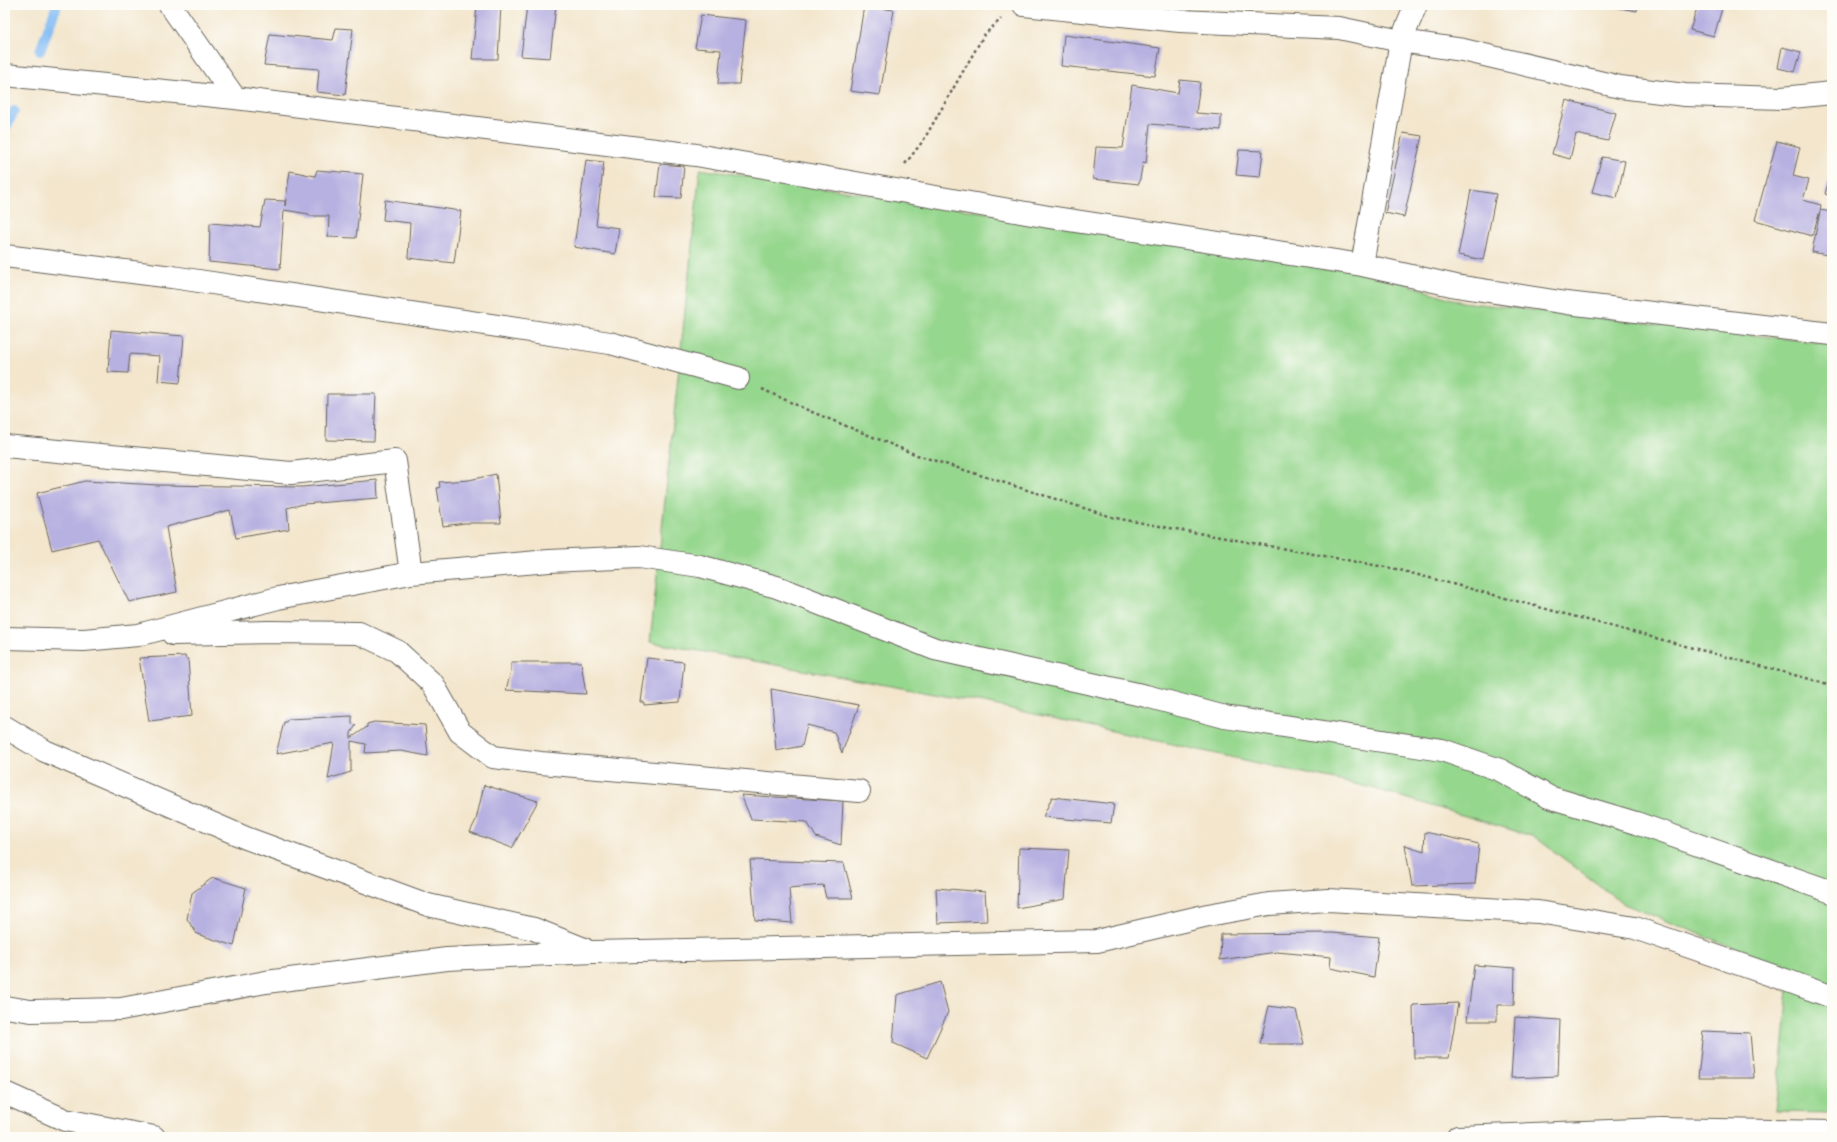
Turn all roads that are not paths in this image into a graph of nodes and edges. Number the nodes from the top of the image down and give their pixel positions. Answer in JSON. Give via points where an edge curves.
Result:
{"nodes":[{"id":1,"x":170,"y":5,"type":"edge"},
{"id":2,"x":1416,"y":5,"type":"edge"},
{"id":3,"x":1015,"y":10,"type":"edge"},
{"id":4,"x":1401,"y":41,"type":"junction"},
{"id":5,"x":5,"y":75,"type":"edge"},
{"id":6,"x":1832,"y":93,"type":"edge"},
{"id":7,"x":235,"y":98,"type":"junction"},
{"id":8,"x":5,"y":256,"type":"edge"},
{"id":9,"x":1362,"y":265,"type":"junction"},
{"id":10,"x":1832,"y":334,"type":"edge"},
{"id":11,"x":738,"y":378,"type":"road end"},
{"id":12,"x":5,"y":446,"type":"edge"},
{"id":13,"x":411,"y":573,"type":"junction"},
{"id":14,"x":138,"y":635,"type":"junction"},
{"id":15,"x":5,"y":638,"type":"edge"},
{"id":16,"x":5,"y":728,"type":"edge"},
{"id":17,"x":859,"y":791,"type":"dead end"},
{"id":18,"x":1832,"y":892,"type":"edge"},
{"id":19,"x":593,"y":952,"type":"junction"},
{"id":20,"x":1832,"y":998,"type":"edge"},
{"id":21,"x":5,"y":1006,"type":"edge"},
{"id":22,"x":5,"y":1093,"type":"edge"},
{"id":23,"x":1832,"y":1132,"type":"edge"},
{"id":24,"x":1662,"y":1133,"type":"edge"},
{"id":25,"x":154,"y":1137,"type":"edge"},
{"id":26,"x":1458,"y":1137,"type":"edge"}],
"edges":[{"from":1,"to":7,"type":"street"},
{"from":2,"to":4,"type":"street"},
{"from":3,"to":4,"type":"street","via":[[1338,28]]},
{"from":4,"to":6,"type":"street","via":[[1463,50],[1620,87],[1685,95],[1782,98]]},
{"from":4,"to":9,"type":"street"},
{"from":5,"to":7,"type":"street"},
{"from":7,"to":9,"type":"street","via":[[696,155],[1049,217]]},
{"from":8,"to":11,"type":"street","via":[[180,278],[610,343]]},
{"from":9,"to":10,"type":"street","via":[[1456,286],[1567,303]]},
{"from":12,"to":13,"type":"street","via":[[291,473],[395,461]]},
{"from":13,"to":14,"type":"street","via":[[278,598]]},
{"from":13,"to":18,"type":"street","via":[[549,561],[639,558],[700,566],[777,587],[935,649],[1146,696],[1225,717],[1442,750],[1500,770],[1549,797],[1636,823]]},
{"from":14,"to":15,"type":"street","via":[[84,640]]},
{"from":14,"to":17,"type":"street","via":[[359,633],[397,651],[433,684],[460,732],[493,757]]},
{"from":16,"to":19,"type":"street","via":[[45,751],[246,838],[428,905],[534,930]]},
{"from":19,"to":20,"type":"street","via":[[1097,941],[1208,915],[1269,904],[1328,900],[1538,912],[1635,928]]},
{"from":19,"to":21,"type":"street","via":[[447,959],[266,982],[121,1009],[31,1011]]},
{"from":22,"to":25,"type":"street","via":[[65,1120]]},
{"from":23,"to":24,"type":"street"},
{"from":24,"to":26,"type":"street"}]}
